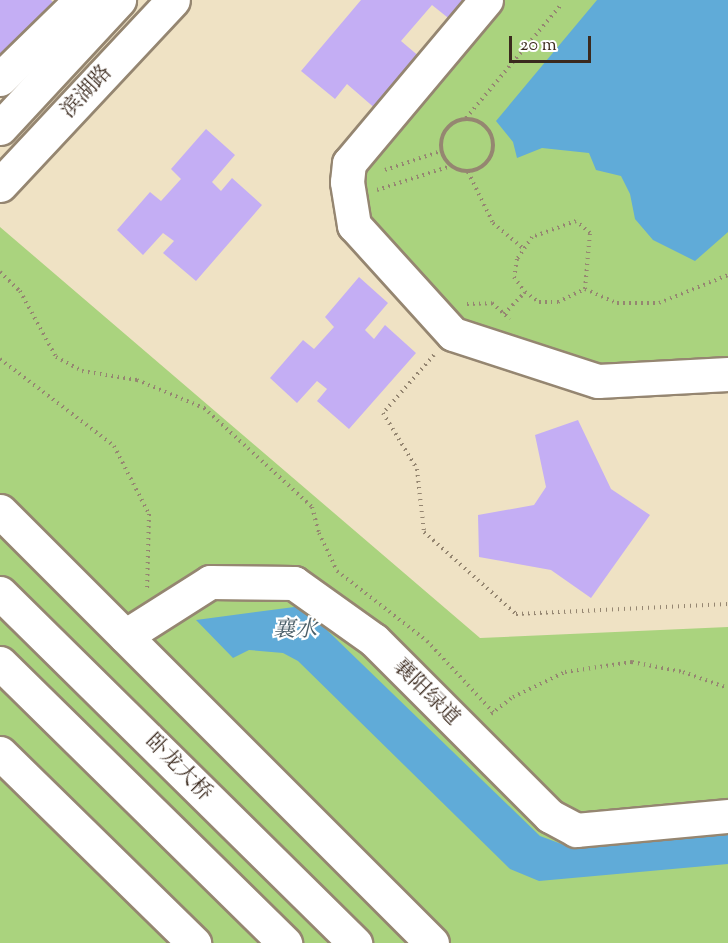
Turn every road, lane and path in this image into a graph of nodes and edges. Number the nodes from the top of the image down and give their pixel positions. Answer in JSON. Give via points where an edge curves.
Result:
{"nodes":[{"id":1,"x":81,"y":0,"type":"edge"},
{"id":2,"x":119,"y":0,"type":"edge"},
{"id":3,"x":173,"y":0,"type":"edge"},
{"id":4,"x":486,"y":0,"type":"edge"},
{"id":5,"x":560,"y":6,"type":"dead end"},
{"id":6,"x":0,"y":79,"type":"edge"},
{"id":7,"x":466,"y":119,"type":"junction"},
{"id":8,"x":0,"y":129,"type":"edge"},
{"id":9,"x":441,"y":151,"type":"junction"},
{"id":10,"x":451,"y":166,"type":"junction"},
{"id":11,"x":468,"y":172,"type":"junction"},
{"id":12,"x":0,"y":185,"type":"edge"},
{"id":13,"x":348,"y":190,"type":"junction"},
{"id":14,"x":524,"y":249,"type":"junction"},
{"id":15,"x":0,"y":272,"type":"edge"},
{"id":16,"x":728,"y":275,"type":"edge"},
{"id":17,"x":585,"y":289,"type":"junction"},
{"id":18,"x":525,"y":292,"type":"junction"},
{"id":19,"x":504,"y":314,"type":"dead end"},
{"id":20,"x":453,"y":334,"type":"junction"},
{"id":21,"x":0,"y":359,"type":"edge"},
{"id":22,"x":728,"y":374,"type":"edge"},
{"id":23,"x":0,"y":511,"type":"edge"},
{"id":24,"x":0,"y":593,"type":"edge"},
{"id":25,"x":728,"y":604,"type":"edge"},
{"id":26,"x":134,"y":630,"type":"junction"},
{"id":27,"x":0,"y":663,"type":"edge"},
{"id":28,"x":728,"y":688,"type":"edge"},
{"id":29,"x":493,"y":712,"type":"junction"},
{"id":30,"x":467,"y":734,"type":"junction"},
{"id":31,"x":0,"y":753,"type":"edge"},
{"id":32,"x":728,"y":816,"type":"edge"},
{"id":33,"x":194,"y":943,"type":"edge"},
{"id":34,"x":285,"y":943,"type":"edge"},
{"id":35,"x":356,"y":943,"type":"edge"},
{"id":36,"x":432,"y":943,"type":"edge"}],
"edges":[{"from":1,"to":6,"type":"main road"},
{"from":2,"to":8,"type":"main road","name":"滨湖路"},
{"from":3,"to":12,"type":"main road","name":"滨湖路"},
{"from":4,"to":13,"type":"main road","via":[[349,163]]},
{"from":5,"to":7,"type":"path"},
{"from":7,"to":9,"type":"path","via":[[449,126],[440,142]]},
{"from":7,"to":11,"type":"path","via":[[482,123],[494,145],[484,166]]},
{"from":9,"to":10,"type":"path"},
{"from":9,"to":13,"type":"path"},
{"from":10,"to":11,"type":"path"},
{"from":10,"to":13,"type":"path"},
{"from":11,"to":14,"type":"path","via":[[493,223]]},
{"from":13,"to":20,"type":"main road","via":[[354,225]]},
{"from":14,"to":17,"type":"path","via":[[532,237],[576,221],[590,233]]},
{"from":14,"to":18,"type":"path","via":[[517,259],[514,277]]},
{"from":15,"to":29,"type":"path","via":[[20,291],[56,357],[82,371],[137,380],[204,408],[312,507],[337,571],[427,641]]},
{"from":16,"to":17,"type":"path","via":[[659,303],[616,303]]},
{"from":17,"to":18,"type":"path","via":[[558,302],[539,302]]},
{"from":18,"to":19,"type":"path"},
{"from":20,"to":22,"type":"main road","via":[[598,381]]},
{"from":20,"to":25,"type":"path","via":[[382,412],[417,469],[424,531],[516,614]]},
{"from":21,"to":26,"type":"path","via":[[114,446],[149,514]]},
{"from":23,"to":26,"type":"main road"},
{"from":24,"to":35,"type":"main road","name":"卧龙大桥"},
{"from":26,"to":30,"type":"main road","name":"襄阳绿道","via":[[210,582],[294,584],[374,640]]},
{"from":26,"to":36,"type":"main road"},
{"from":27,"to":34,"type":"main road"},
{"from":28,"to":29,"type":"path","via":[[683,672],[632,662],[565,672],[513,697]]},
{"from":29,"to":30,"type":"path"},
{"from":30,"to":32,"type":"main road","name":"襄阳绿道","via":[[550,816],[576,830]]},
{"from":31,"to":33,"type":"main road"}]}
